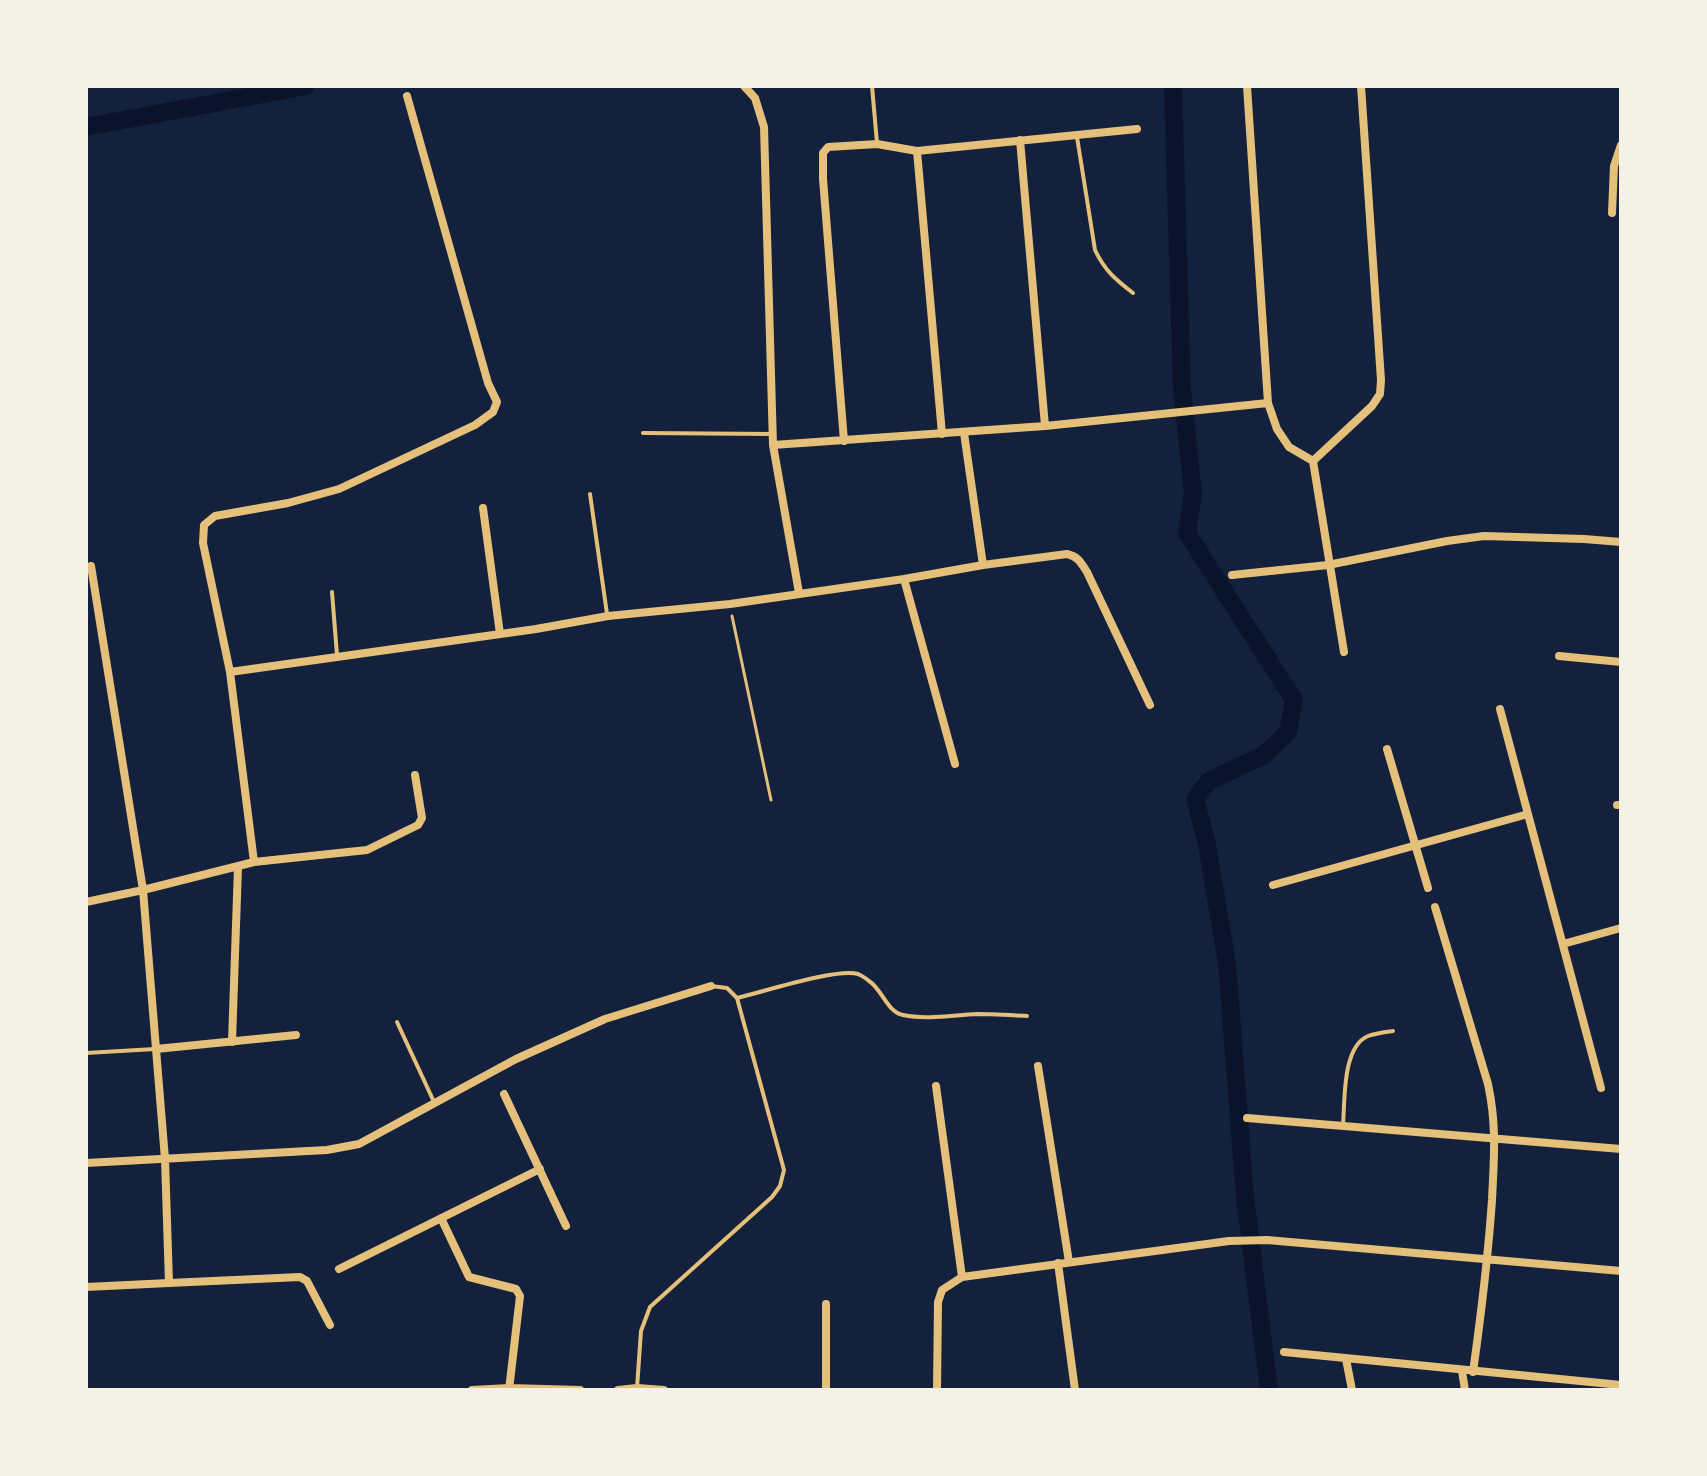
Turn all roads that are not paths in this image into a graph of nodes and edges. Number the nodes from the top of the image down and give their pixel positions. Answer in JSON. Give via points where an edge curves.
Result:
{"nodes":[{"id":1,"x":744,"y":86,"type":"edge"},
{"id":2,"x":872,"y":86,"type":"edge"},
{"id":3,"x":1247,"y":86,"type":"edge"},
{"id":4,"x":1361,"y":86,"type":"edge"},
{"id":5,"x":407,"y":96,"type":"dead end"},
{"id":6,"x":1137,"y":129,"type":"dead end"},
{"id":7,"x":1077,"y":135,"type":"junction"},
{"id":8,"x":1020,"y":140,"type":"junction"},
{"id":9,"x":877,"y":144,"type":"junction"},
{"id":10,"x":1621,"y":145,"type":"edge"},
{"id":11,"x":917,"y":151,"type":"junction"},
{"id":12,"x":1612,"y":213,"type":"dead end"},
{"id":13,"x":1133,"y":293,"type":"dead end"},
{"id":14,"x":1268,"y":403,"type":"junction"},
{"id":15,"x":1045,"y":426,"type":"junction"},
{"id":16,"x":643,"y":433,"type":"dead end"},
{"id":17,"x":964,"y":433,"type":"junction"},
{"id":18,"x":772,"y":434,"type":"junction"},
{"id":19,"x":942,"y":434,"type":"junction"},
{"id":20,"x":844,"y":441,"type":"junction"},
{"id":21,"x":773,"y":445,"type":"junction"},
{"id":22,"x":1313,"y":461,"type":"junction"},
{"id":23,"x":590,"y":494,"type":"dead end"},
{"id":24,"x":483,"y":508,"type":"dead end"},
{"id":25,"x":1621,"y":542,"type":"edge"},
{"id":26,"x":983,"y":565,"type":"junction"},
{"id":27,"x":1328,"y":565,"type":"junction"},
{"id":28,"x":91,"y":566,"type":"dead end"},
{"id":29,"x":1232,"y":575,"type":"dead end"},
{"id":30,"x":904,"y":579,"type":"junction"},
{"id":31,"x":332,"y":592,"type":"dead end"},
{"id":32,"x":799,"y":593,"type":"junction"},
{"id":33,"x":608,"y":616,"type":"junction"},
{"id":34,"x":500,"y":634,"type":"junction"},
{"id":35,"x":1344,"y":652,"type":"dead end"},
{"id":36,"x":1559,"y":656,"type":"dead end"},
{"id":37,"x":337,"y":658,"type":"junction"},
{"id":38,"x":1621,"y":662,"type":"edge"},
{"id":39,"x":230,"y":672,"type":"junction"},
{"id":40,"x":1150,"y":705,"type":"dead end"},
{"id":41,"x":1500,"y":709,"type":"dead end"},
{"id":42,"x":1387,"y":749,"type":"dead end"},
{"id":43,"x":955,"y":764,"type":"dead end"},
{"id":44,"x":415,"y":775,"type":"dead end"},
{"id":45,"x":1528,"y":814,"type":"junction"},
{"id":46,"x":1416,"y":845,"type":"junction"},
{"id":47,"x":254,"y":862,"type":"junction"},
{"id":48,"x":238,"y":867,"type":"junction"},
{"id":49,"x":1273,"y":885,"type":"dead end"},
{"id":50,"x":1428,"y":888,"type":"dead end"},
{"id":51,"x":143,"y":890,"type":"junction"},
{"id":52,"x":86,"y":902,"type":"edge"},
{"id":53,"x":1435,"y":907,"type":"dead end"},
{"id":54,"x":1621,"y":928,"type":"edge"},
{"id":55,"x":1563,"y":944,"type":"junction"},
{"id":56,"x":711,"y":986,"type":"joint"},
{"id":57,"x":737,"y":998,"type":"junction"},
{"id":58,"x":1027,"y":1016,"type":"dead end"},
{"id":59,"x":397,"y":1022,"type":"dead end"},
{"id":60,"x":1393,"y":1031,"type":"dead end"},
{"id":61,"x":296,"y":1035,"type":"dead end"},
{"id":62,"x":232,"y":1042,"type":"junction"},
{"id":63,"x":156,"y":1049,"type":"junction"},
{"id":64,"x":86,"y":1053,"type":"edge"},
{"id":65,"x":1038,"y":1066,"type":"dead end"},
{"id":66,"x":936,"y":1086,"type":"dead end"},
{"id":67,"x":1601,"y":1088,"type":"dead end"},
{"id":68,"x":504,"y":1094,"type":"dead end"},
{"id":69,"x":434,"y":1102,"type":"junction"},
{"id":70,"x":1247,"y":1118,"type":"dead end"},
{"id":71,"x":1343,"y":1125,"type":"junction"},
{"id":72,"x":1495,"y":1137,"type":"junction"},
{"id":73,"x":1621,"y":1149,"type":"edge"},
{"id":74,"x":165,"y":1159,"type":"junction"},
{"id":75,"x":86,"y":1163,"type":"edge"},
{"id":76,"x":540,"y":1169,"type":"junction"},
{"id":77,"x":441,"y":1218,"type":"junction"},
{"id":78,"x":566,"y":1226,"type":"dead end"},
{"id":79,"x":1488,"y":1259,"type":"junction"},
{"id":80,"x":1069,"y":1262,"type":"junction"},
{"id":81,"x":1058,"y":1263,"type":"junction"},
{"id":82,"x":339,"y":1269,"type":"dead end"},
{"id":83,"x":1621,"y":1271,"type":"edge"},
{"id":84,"x":962,"y":1277,"type":"junction"},
{"id":85,"x":169,"y":1283,"type":"junction"},
{"id":86,"x":86,"y":1287,"type":"edge"},
{"id":87,"x":826,"y":1304,"type":"dead end"},
{"id":88,"x":330,"y":1325,"type":"dead end"},
{"id":89,"x":1284,"y":1352,"type":"dead end"},
{"id":90,"x":1346,"y":1359,"type":"junction"},
{"id":91,"x":1462,"y":1371,"type":"junction"},
{"id":92,"x":1473,"y":1372,"type":"junction"},
{"id":93,"x":1621,"y":1385,"type":"edge"},
{"id":94,"x":1579,"y":1386,"type":"edge"},
{"id":95,"x":637,"y":1388,"type":"edge"},
{"id":96,"x":509,"y":1389,"type":"edge"},
{"id":97,"x":472,"y":1390,"type":"edge"},
{"id":98,"x":580,"y":1390,"type":"edge"},
{"id":99,"x":618,"y":1390,"type":"edge"},
{"id":100,"x":664,"y":1390,"type":"edge"},
{"id":101,"x":826,"y":1390,"type":"edge"},
{"id":102,"x":937,"y":1390,"type":"edge"},
{"id":103,"x":1075,"y":1390,"type":"edge"},
{"id":104,"x":1352,"y":1390,"type":"edge"},
{"id":105,"x":1465,"y":1390,"type":"edge"}],
"edges":[{"from":1,"to":18,"type":"street","via":[[755,98],[764,127]]},
{"from":2,"to":9,"type":"lane"},
{"from":3,"to":14,"type":"street"},
{"from":4,"to":22,"type":"street","via":[[1380,394]]},
{"from":5,"to":39,"type":"street","via":[[497,402],[493,412],[475,425],[339,489],[215,516],[204,525],[203,543]]},
{"from":6,"to":7,"type":"street"},
{"from":7,"to":8,"type":"street"},
{"from":7,"to":13,"type":"lane","via":[[1095,250],[1111,275]]},
{"from":8,"to":11,"type":"street"},
{"from":8,"to":15,"type":"street"},
{"from":9,"to":11,"type":"street"},
{"from":9,"to":20,"type":"street","via":[[839,145],[823,153]]},
{"from":10,"to":12,"type":"street","via":[[1614,166]]},
{"from":11,"to":19,"type":"street"},
{"from":14,"to":15,"type":"street"},
{"from":14,"to":22,"type":"street","via":[[1289,447]]},
{"from":15,"to":17,"type":"street"},
{"from":16,"to":18,"type":"lane"},
{"from":17,"to":19,"type":"street"},
{"from":17,"to":26,"type":"street"},
{"from":18,"to":21,"type":"street"},
{"from":19,"to":20,"type":"street"},
{"from":20,"to":21,"type":"street"},
{"from":21,"to":32,"type":"street"},
{"from":22,"to":27,"type":"street"},
{"from":23,"to":33,"type":"lane"},
{"from":24,"to":34,"type":"street"},
{"from":25,"to":27,"type":"street","via":[[1484,536]]},
{"from":26,"to":30,"type":"street"},
{"from":26,"to":40,"type":"street","via":[[1067,554],[1079,559]]},
{"from":27,"to":29,"type":"street"},
{"from":27,"to":35,"type":"street"},
{"from":28,"to":51,"type":"street"},
{"from":30,"to":32,"type":"street"},
{"from":30,"to":43,"type":"street"},
{"from":31,"to":37,"type":"lane"},
{"from":32,"to":33,"type":"street"},
{"from":33,"to":34,"type":"street"},
{"from":34,"to":37,"type":"street"},
{"from":36,"to":38,"type":"street"},
{"from":37,"to":39,"type":"street"},
{"from":39,"to":47,"type":"street"},
{"from":41,"to":45,"type":"street"},
{"from":42,"to":46,"type":"street"},
{"from":44,"to":47,"type":"street","via":[[422,818],[402,834],[367,850]]},
{"from":45,"to":46,"type":"street"},
{"from":45,"to":55,"type":"street"},
{"from":46,"to":49,"type":"street"},
{"from":46,"to":50,"type":"street"},
{"from":47,"to":48,"type":"street"},
{"from":48,"to":51,"type":"street"},
{"from":48,"to":62,"type":"street"},
{"from":51,"to":52,"type":"street"},
{"from":51,"to":63,"type":"street"},
{"from":53,"to":72,"type":"street","via":[[1488,1084]]},
{"from":54,"to":55,"type":"street"},
{"from":55,"to":67,"type":"street"},
{"from":56,"to":57,"type":"lane","via":[[727,988]]},
{"from":56,"to":69,"type":"street","via":[[605,1019]]},
{"from":57,"to":58,"type":"lane","via":[[848,974],[873,983],[892,1009],[904,1015]]},
{"from":57,"to":95,"type":"lane","via":[[784,1170],[780,1186],[650,1307],[641,1331]]},
{"from":59,"to":69,"type":"lane"},
{"from":60,"to":71,"type":"lane","via":[[1359,1042],[1349,1064]]},
{"from":61,"to":62,"type":"street"},
{"from":62,"to":63,"type":"street"},
{"from":63,"to":64,"type":"lane"},
{"from":63,"to":74,"type":"street"},
{"from":65,"to":80,"type":"street"},
{"from":66,"to":84,"type":"street"},
{"from":68,"to":76,"type":"street"},
{"from":69,"to":74,"type":"street","via":[[359,1144]]},
{"from":70,"to":71,"type":"street"},
{"from":71,"to":72,"type":"street"},
{"from":72,"to":73,"type":"street"},
{"from":72,"to":79,"type":"street"},
{"from":74,"to":75,"type":"street"},
{"from":74,"to":85,"type":"street"},
{"from":76,"to":77,"type":"street"},
{"from":76,"to":78,"type":"street"},
{"from":77,"to":82,"type":"street"},
{"from":77,"to":96,"type":"street","via":[[469,1277],[516,1289],[520,1296]]},
{"from":79,"to":80,"type":"street","via":[[1267,1240]]},
{"from":79,"to":83,"type":"street"},
{"from":79,"to":92,"type":"street"},
{"from":80,"to":81,"type":"street"},
{"from":81,"to":84,"type":"street"},
{"from":81,"to":103,"type":"street"},
{"from":84,"to":102,"type":"street","via":[[942,1290],[938,1302]]},
{"from":85,"to":86,"type":"street"},
{"from":85,"to":88,"type":"street","via":[[300,1277]]},
{"from":87,"to":101,"type":"street"},
{"from":89,"to":90,"type":"street"},
{"from":90,"to":91,"type":"street"},
{"from":90,"to":104,"type":"street"},
{"from":91,"to":92,"type":"street"},
{"from":91,"to":105,"type":"street"},
{"from":92,"to":94,"type":"street"},
{"from":93,"to":94,"type":"street"},
{"from":95,"to":99,"type":"street"},
{"from":95,"to":100,"type":"street"},
{"from":96,"to":97,"type":"street"},
{"from":96,"to":98,"type":"street"}]}
